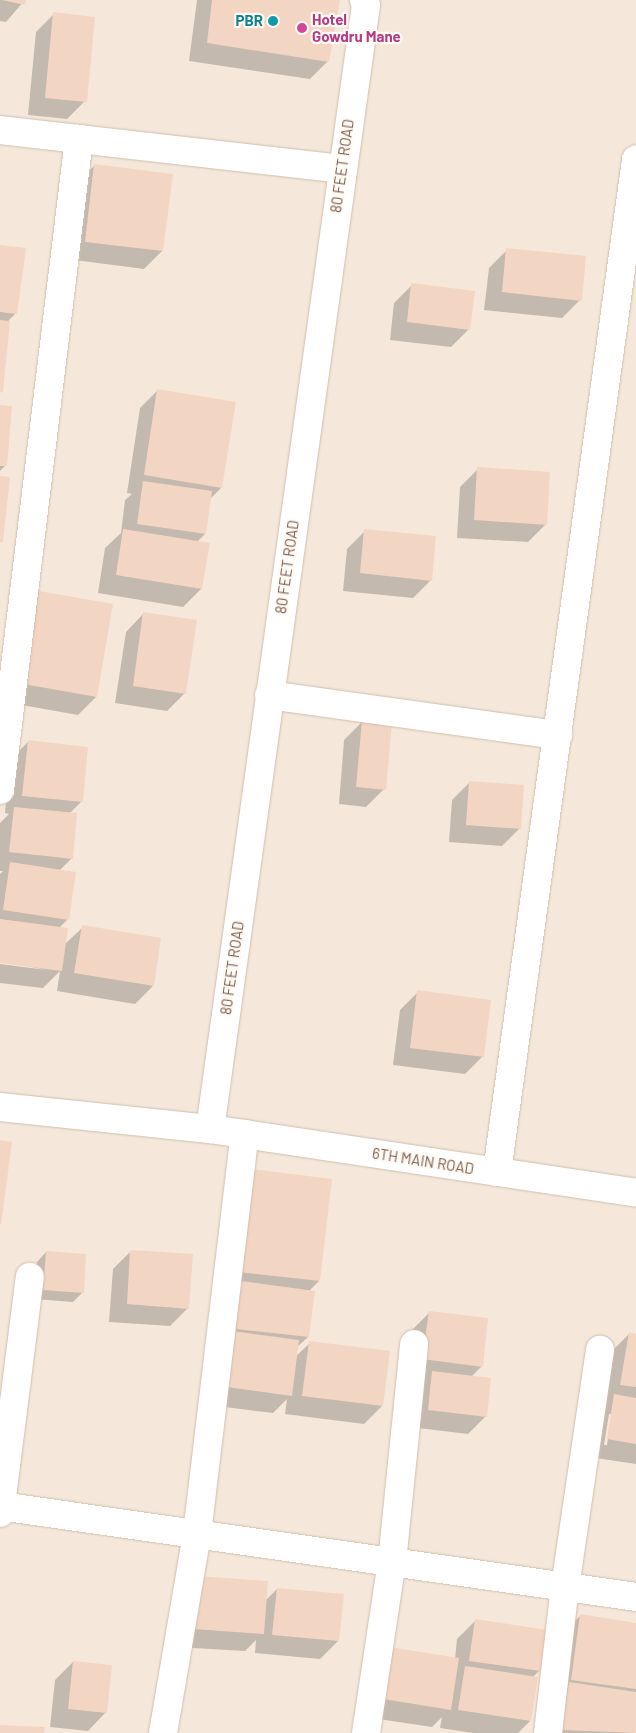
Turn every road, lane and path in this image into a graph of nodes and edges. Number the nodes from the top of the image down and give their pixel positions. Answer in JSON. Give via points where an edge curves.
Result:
{"nodes":[{"id":1,"x":368,"y":2,"type":"edge"},
{"id":2,"x":0,"y":130,"type":"edge"},
{"id":3,"x":79,"y":139,"type":"junction"},
{"id":4,"x":636,"y":160,"type":"edge"},
{"id":5,"x":341,"y":169,"type":"junction"},
{"id":6,"x":270,"y":695,"type":"junction"},
{"id":7,"x":558,"y":735,"type":"junction"},
{"id":8,"x":0,"y":790,"type":"edge"},
{"id":9,"x":0,"y":1107,"type":"edge"},
{"id":10,"x":210,"y":1129,"type":"junction"},
{"id":11,"x":245,"y":1134,"type":"junction"},
{"id":12,"x":497,"y":1172,"type":"junction"},
{"id":13,"x":636,"y":1192,"type":"edge"},
{"id":14,"x":30,"y":1277,"type":"dead end"},
{"id":15,"x":414,"y":1344,"type":"dead end"},
{"id":16,"x":600,"y":1350,"type":"dead end"},
{"id":17,"x":0,"y":1508,"type":"edge"},
{"id":18,"x":197,"y":1534,"type":"junction"},
{"id":19,"x":392,"y":1562,"type":"junction"},
{"id":20,"x":565,"y":1586,"type":"junction"},
{"id":21,"x":636,"y":1597,"type":"edge"},
{"id":22,"x":163,"y":1733,"type":"edge"},
{"id":23,"x":366,"y":1733,"type":"edge"},
{"id":24,"x":548,"y":1733,"type":"edge"}],
"edges":[{"from":1,"to":5,"type":"street","name":"80 FEET ROAD"},
{"from":2,"to":3,"type":"street"},
{"from":3,"to":5,"type":"street"},
{"from":3,"to":8,"type":"street"},
{"from":4,"to":7,"type":"street"},
{"from":5,"to":6,"type":"street","name":"80 FEET ROAD"},
{"from":6,"to":7,"type":"street"},
{"from":6,"to":10,"type":"street","name":"80 FEET ROAD"},
{"from":7,"to":12,"type":"street"},
{"from":9,"to":10,"type":"street","name":"6TH MAIN ROAD"},
{"from":10,"to":11,"type":"street","name":"6TH MAIN ROAD"},
{"from":11,"to":12,"type":"street","name":"6TH MAIN ROAD"},
{"from":11,"to":18,"type":"street"},
{"from":12,"to":13,"type":"street","name":"6TH MAIN ROAD"},
{"from":14,"to":17,"type":"street"},
{"from":15,"to":19,"type":"street"},
{"from":16,"to":20,"type":"street"},
{"from":17,"to":18,"type":"street"},
{"from":18,"to":19,"type":"street"},
{"from":18,"to":22,"type":"street"},
{"from":19,"to":20,"type":"street"},
{"from":19,"to":23,"type":"street"},
{"from":20,"to":21,"type":"street"},
{"from":20,"to":24,"type":"street"}]}
